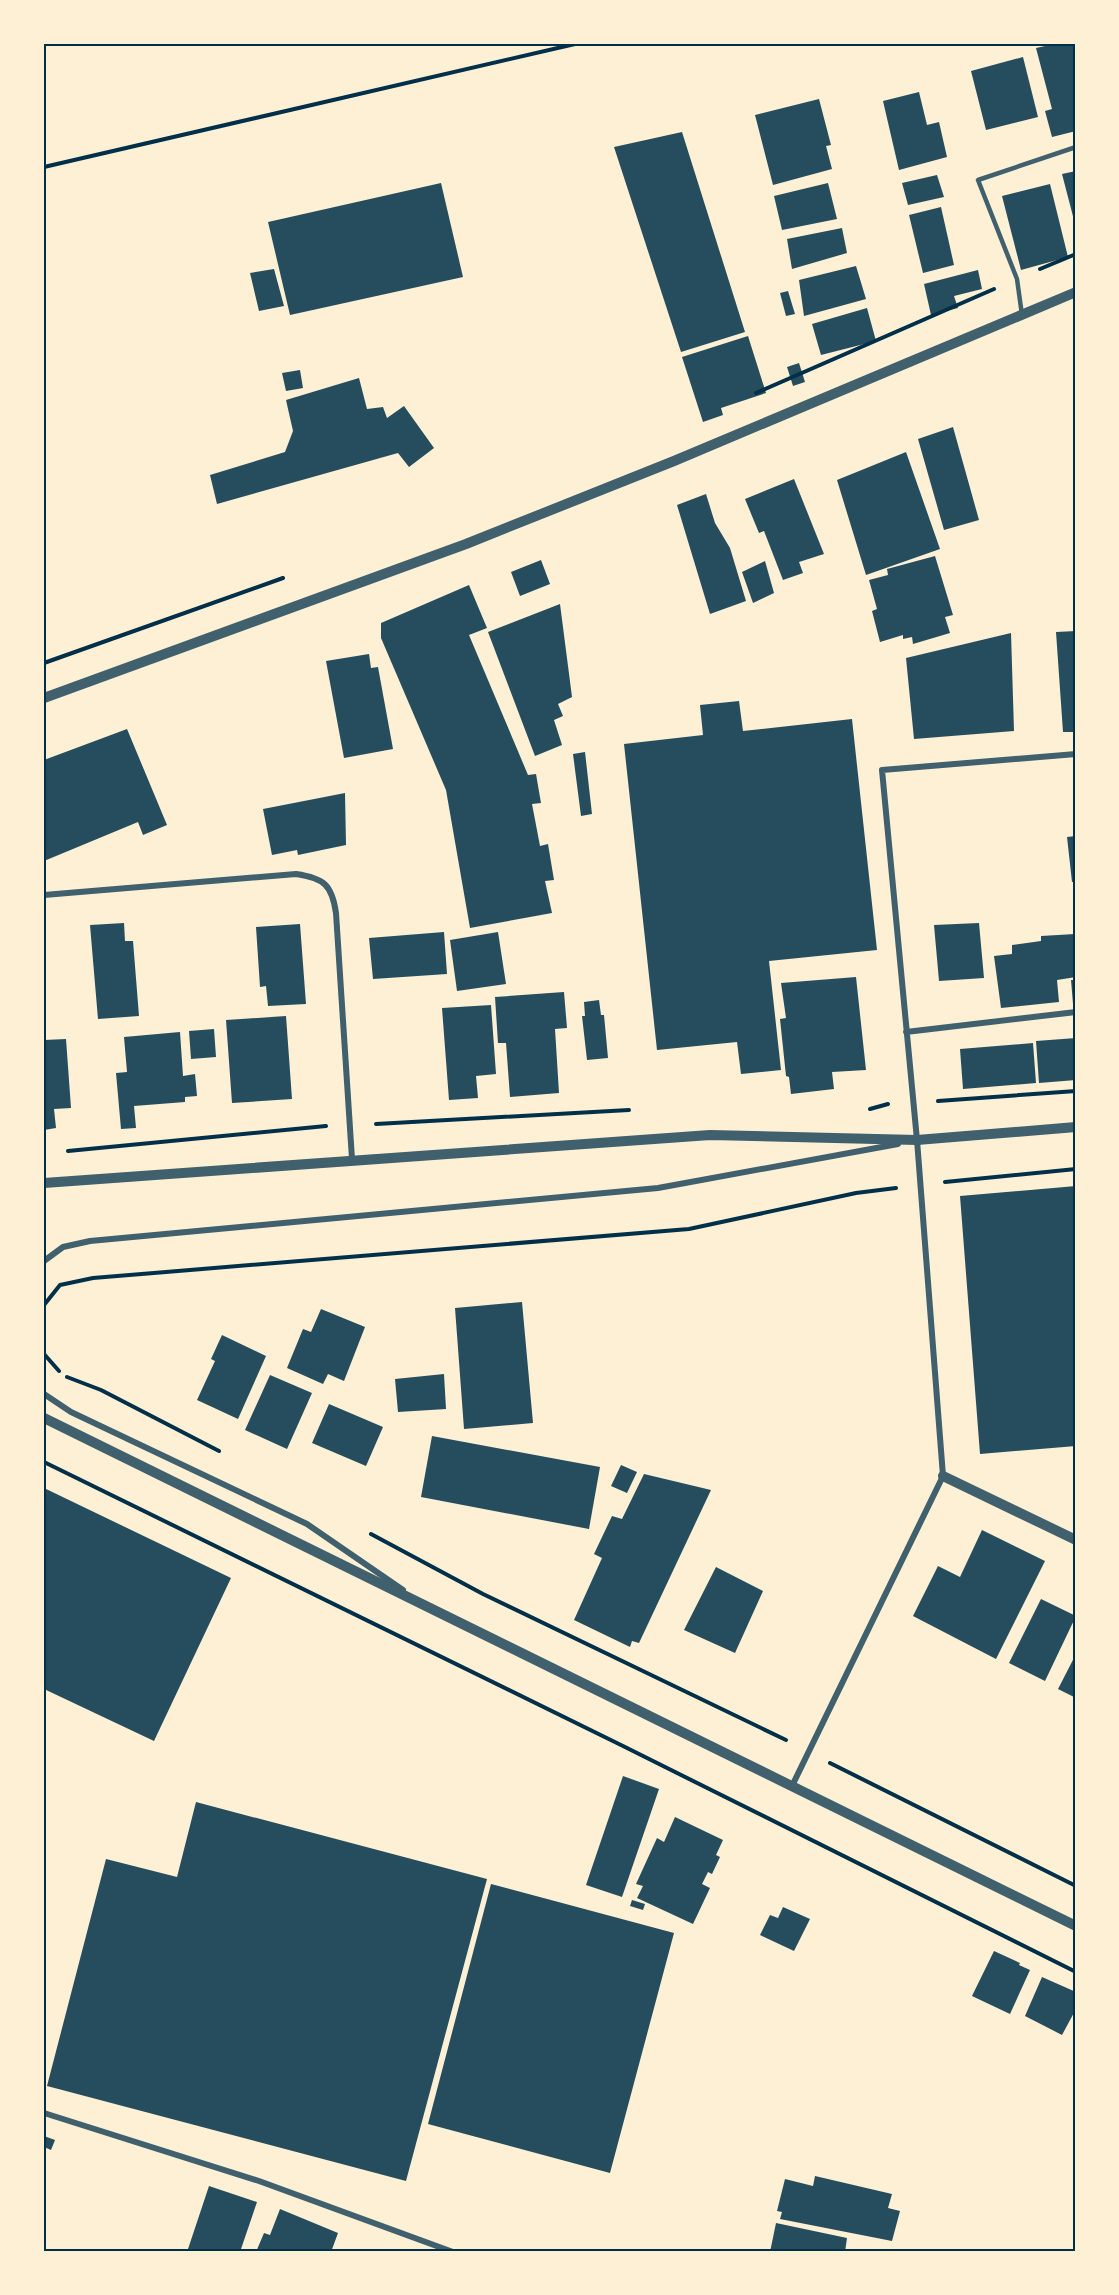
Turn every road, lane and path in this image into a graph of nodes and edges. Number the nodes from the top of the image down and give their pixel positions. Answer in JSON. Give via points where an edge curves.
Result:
{"nodes":[{"id":1,"x":575,"y":44,"type":"edge"},
{"id":2,"x":1076,"y":147,"type":"edge"},
{"id":3,"x":44,"y":167,"type":"edge"},
{"id":4,"x":1076,"y":254,"type":"edge"},
{"id":5,"x":1017,"y":279,"type":"junction"},
{"id":6,"x":1076,"y":292,"type":"edge"},
{"id":7,"x":1022,"y":315,"type":"junction"},
{"id":8,"x":745,"y":398,"type":"dead end"},
{"id":9,"x":291,"y":575,"type":"dead end"},
{"id":10,"x":44,"y":663,"type":"edge"},
{"id":11,"x":44,"y":698,"type":"edge"},
{"id":12,"x":1076,"y":754,"type":"edge"},
{"id":13,"x":44,"y":896,"type":"edge"},
{"id":14,"x":1076,"y":1012,"type":"edge"},
{"id":15,"x":906,"y":1032,"type":"junction"},
{"id":16,"x":1076,"y":1127,"type":"edge"},
{"id":17,"x":917,"y":1140,"type":"junction"},
{"id":18,"x":352,"y":1160,"type":"junction"},
{"id":19,"x":1076,"y":1169,"type":"edge"},
{"id":20,"x":44,"y":1183,"type":"edge"},
{"id":21,"x":920,"y":1186,"type":"junction"},
{"id":22,"x":44,"y":1260,"type":"edge"},
{"id":23,"x":44,"y":1305,"type":"edge"},
{"id":24,"x":44,"y":1354,"type":"edge"},
{"id":25,"x":44,"y":1394,"type":"edge"},
{"id":26,"x":44,"y":1418,"type":"edge"},
{"id":27,"x":226,"y":1455,"type":"dead end"},
{"id":28,"x":44,"y":1462,"type":"edge"},
{"id":29,"x":943,"y":1476,"type":"junction"},
{"id":30,"x":361,"y":1528,"type":"dead end"},
{"id":31,"x":1076,"y":1540,"type":"edge"},
{"id":32,"x":427,"y":1606,"type":"junction"},
{"id":33,"x":809,"y":1752,"type":"junction"},
{"id":34,"x":792,"y":1786,"type":"junction"},
{"id":35,"x":1076,"y":1886,"type":"edge"},
{"id":36,"x":1076,"y":1926,"type":"edge"},
{"id":37,"x":1076,"y":1972,"type":"edge"},
{"id":38,"x":44,"y":2113,"type":"edge"},
{"id":39,"x":453,"y":2252,"type":"edge"}],
"edges":[{"from":1,"to":3,"type":"path"},
{"from":2,"to":5,"type":"lane","via":[[978,180]]},
{"from":4,"to":5,"type":"path"},
{"from":5,"to":7,"type":"lane"},
{"from":5,"to":8,"type":"path"},
{"from":6,"to":7,"type":"street"},
{"from":7,"to":11,"type":"street","via":[[466,544]]},
{"from":9,"to":10,"type":"path"},
{"from":12,"to":15,"type":"street","via":[[882,770]]},
{"from":13,"to":18,"type":"street","via":[[296,874],[323,882],[333,894],[336,913]]},
{"from":14,"to":15,"type":"street"},
{"from":15,"to":17,"type":"street"},
{"from":16,"to":17,"type":"street"},
{"from":17,"to":18,"type":"street","via":[[710,1135]]},
{"from":17,"to":21,"type":"street"},
{"from":17,"to":22,"type":"street","via":[[658,1188],[90,1241],[63,1247]]},
{"from":18,"to":20,"type":"street"},
{"from":19,"to":21,"type":"path"},
{"from":21,"to":23,"type":"path","via":[[856,1193],[689,1229],[93,1278],[60,1285]]},
{"from":21,"to":29,"type":"street"},
{"from":24,"to":27,"type":"path","via":[[63,1375],[101,1390]]},
{"from":25,"to":32,"type":"street","via":[[71,1412],[307,1524]]},
{"from":26,"to":32,"type":"street"},
{"from":28,"to":37,"type":"path"},
{"from":29,"to":31,"type":"street"},
{"from":29,"to":33,"type":"street"},
{"from":30,"to":33,"type":"path","via":[[483,1594]]},
{"from":32,"to":34,"type":"street"},
{"from":33,"to":34,"type":"street"},
{"from":33,"to":35,"type":"path"},
{"from":34,"to":36,"type":"street"},
{"from":38,"to":39,"type":"street","via":[[259,2181]]}]}
